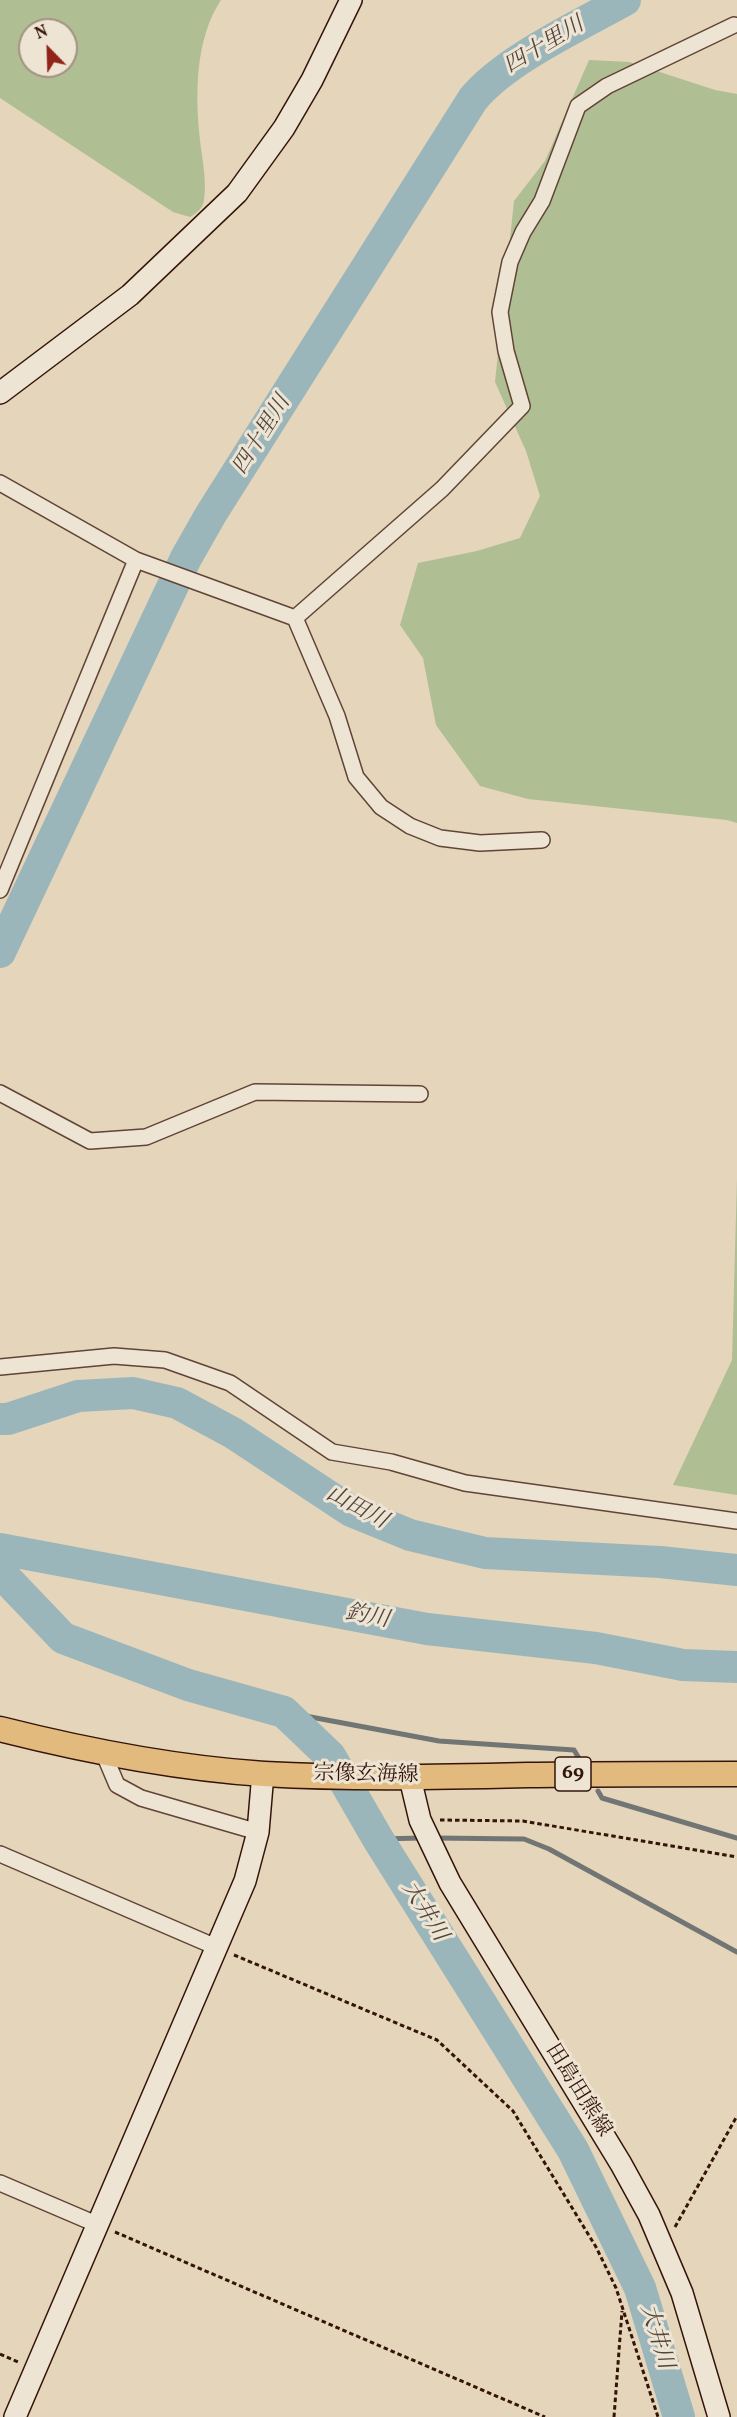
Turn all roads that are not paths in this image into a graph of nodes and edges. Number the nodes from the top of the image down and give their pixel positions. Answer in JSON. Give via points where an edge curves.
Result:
{"nodes":[{"id":1,"x":351,"y":0,"type":"edge"},
{"id":2,"x":734,"y":25,"type":"dead end"},
{"id":3,"x":0,"y":393,"type":"edge"},
{"id":4,"x":0,"y":483,"type":"edge"},
{"id":5,"x":136,"y":560,"type":"junction"},
{"id":6,"x":296,"y":618,"type":"junction"},
{"id":7,"x":542,"y":840,"type":"dead end"},
{"id":8,"x":0,"y":890,"type":"edge"},
{"id":9,"x":0,"y":1093,"type":"edge"},
{"id":10,"x":420,"y":1094,"type":"dead end"},
{"id":11,"x":0,"y":1367,"type":"edge"},
{"id":12,"x":737,"y":1521,"type":"edge"},
{"id":13,"x":0,"y":1729,"type":"edge"},
{"id":14,"x":103,"y":1752,"type":"junction"},
{"id":15,"x":263,"y":1773,"type":"junction"},
{"id":16,"x":737,"y":1774,"type":"edge"},
{"id":17,"x":410,"y":1778,"type":"junction"},
{"id":18,"x":258,"y":1832,"type":"junction"},
{"id":19,"x":0,"y":1854,"type":"edge"},
{"id":20,"x":216,"y":1947,"type":"junction"},
{"id":21,"x":0,"y":2182,"type":"edge"},
{"id":22,"x":96,"y":2224,"type":"junction"},
{"id":23,"x":15,"y":2417,"type":"edge"},
{"id":24,"x":719,"y":2417,"type":"edge"}],
"edges":[{"from":1,"to":3,"type":"street","via":[[284,128],[237,193],[130,296]]},
{"from":2,"to":6,"type":"street","via":[[607,86],[578,106],[542,201],[510,262],[500,312],[506,351],[522,406],[442,489]]},
{"from":4,"to":5,"type":"street"},
{"from":5,"to":6,"type":"street"},
{"from":5,"to":8,"type":"street"},
{"from":6,"to":7,"type":"street","via":[[337,716],[356,777],[381,807],[410,826],[440,838],[480,843]]},
{"from":9,"to":10,"type":"street","via":[[90,1141],[146,1137],[255,1092]]},
{"from":11,"to":12,"type":"street","via":[[114,1356],[165,1360],[230,1383],[332,1452],[392,1462],[465,1484]]},
{"from":13,"to":14,"type":"main road","name":"宗像玄海線","number":"69"},
{"from":14,"to":15,"type":"main road","name":"宗像玄海線","number":"69"},
{"from":14,"to":18,"type":"street","via":[[117,1785],[141,1798]]},
{"from":15,"to":17,"type":"main road","name":"宗像玄海線","number":"69"},
{"from":15,"to":18,"type":"street"},
{"from":16,"to":17,"type":"main road","name":"宗像玄海線","number":"69"},
{"from":17,"to":24,"type":"street","name":"田島田熊線","via":[[420,1820],[450,1883],[649,2215],[682,2293]]},
{"from":18,"to":20,"type":"street","via":[[245,1881]]},
{"from":19,"to":20,"type":"street"},
{"from":20,"to":22,"type":"street"},
{"from":21,"to":22,"type":"street"},
{"from":22,"to":23,"type":"street"}]}
